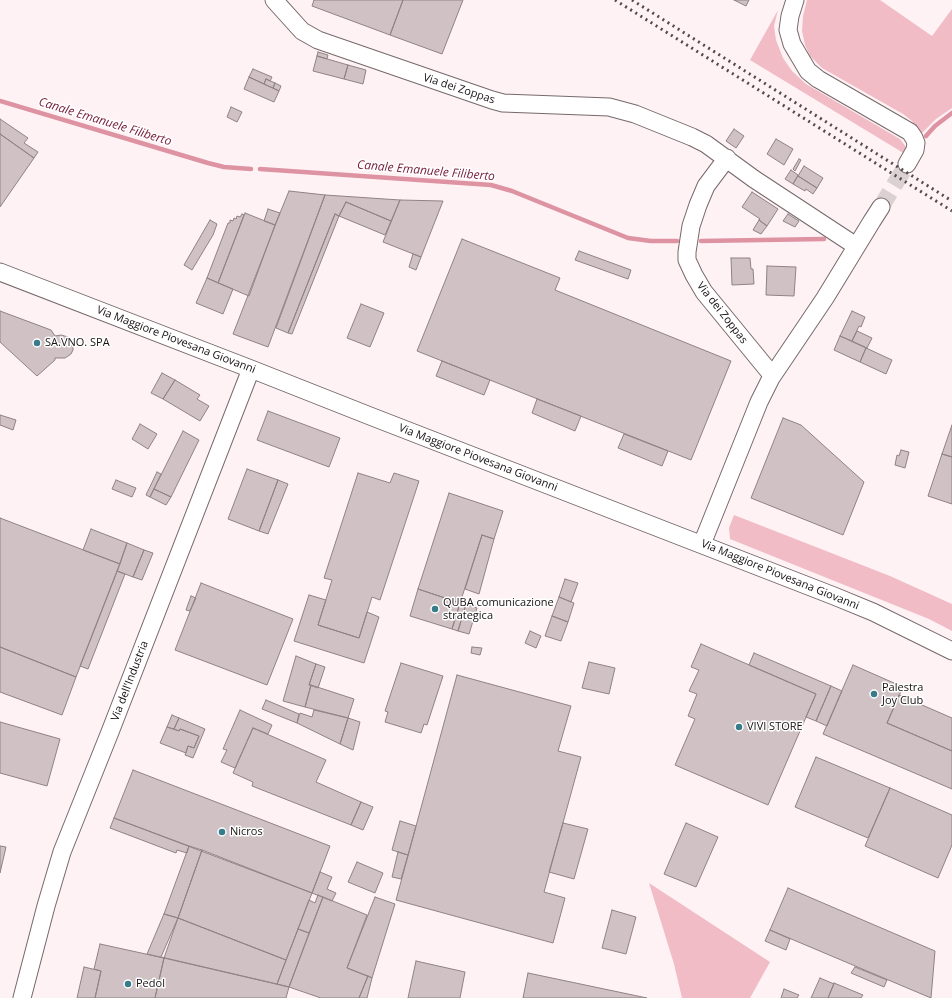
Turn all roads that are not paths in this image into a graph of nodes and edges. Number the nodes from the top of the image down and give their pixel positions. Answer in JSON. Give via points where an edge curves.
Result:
{"nodes":[{"id":1,"x":274,"y":0,"type":"edge"},
{"id":2,"x":795,"y":0,"type":"edge"},
{"id":3,"x":727,"y":158,"type":"junction"},
{"id":4,"x":907,"y":164,"type":"tunnel mouth"},
{"id":5,"x":881,"y":207,"type":"tunnel mouth"},
{"id":6,"x":856,"y":246,"type":"junction"},
{"id":7,"x":0,"y":272,"type":"edge"},
{"id":8,"x":251,"y":369,"type":"junction"},
{"id":9,"x":772,"y":375,"type":"junction"},
{"id":10,"x":702,"y":544,"type":"junction"},
{"id":11,"x":952,"y":651,"type":"edge"},
{"id":12,"x":22,"y":998,"type":"edge"}],
"edges":[{"from":1,"to":3,"type":"street","name":"Via dei Zoppas","via":[[302,31],[340,48],[503,103],[609,107],[635,114],[692,137]]},
{"from":2,"to":4,"type":"street","via":[[788,30],[792,44],[808,71],[910,132],[916,143]]},
{"from":3,"to":6,"type":"street","name":"Via dei Zoppas","via":[[754,179]]},
{"from":3,"to":9,"type":"street","name":"Via dei Zoppas","via":[[706,186],[698,206],[691,226],[687,260],[704,292]]},
{"from":5,"to":6,"type":"street"},
{"from":6,"to":9,"type":"street","via":[[826,298]]},
{"from":7,"to":8,"type":"street","name":"Via Maggiore Piovesana Giovanni"},
{"from":8,"to":10,"type":"street","name":"Via Maggiore Piovesana Giovanni"},
{"from":8,"to":12,"type":"street","name":"Via dell'Industria","via":[[62,852]]},
{"from":9,"to":10,"type":"street"},
{"from":10,"to":11,"type":"street","name":"Via Maggiore Piovesana Giovanni","via":[[873,612]]}]}
